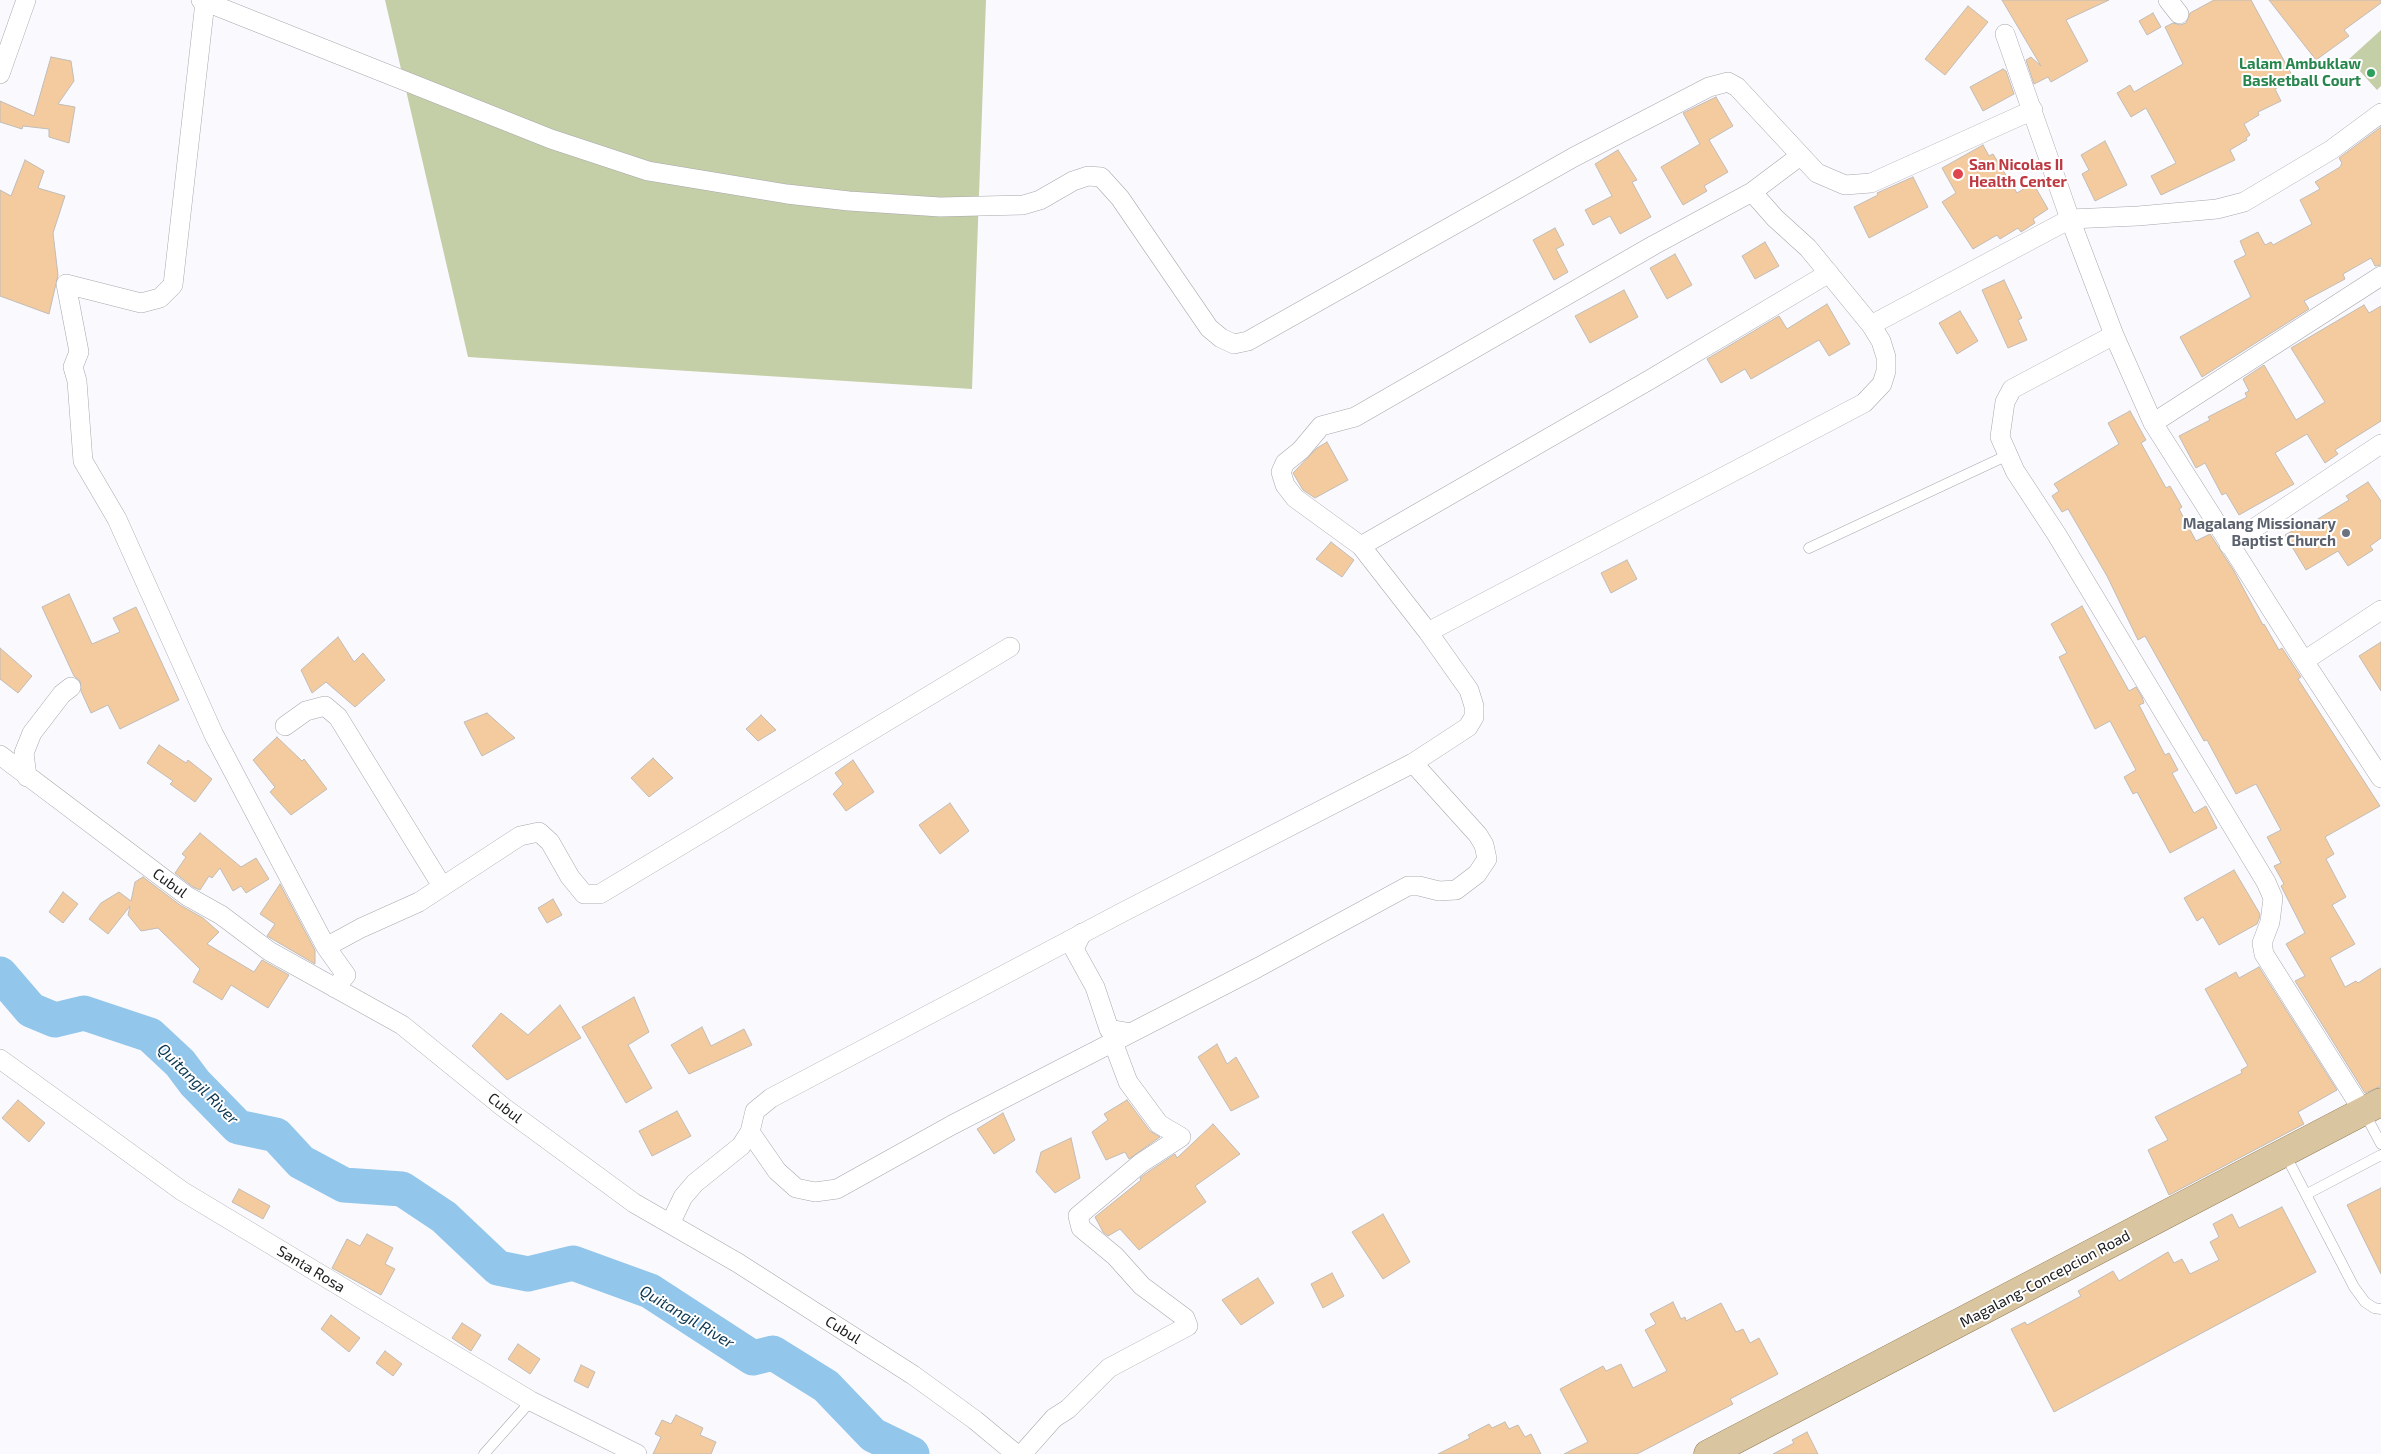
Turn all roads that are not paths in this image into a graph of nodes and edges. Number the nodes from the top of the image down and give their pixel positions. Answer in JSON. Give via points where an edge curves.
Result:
{"nodes":[{"id":1,"x":26,"y":0,"type":"edge"},
{"id":2,"x":203,"y":1,"type":"edge"},
{"id":3,"x":2005,"y":34,"type":"dead end"},
{"id":4,"x":0,"y":74,"type":"edge"},
{"id":5,"x":2033,"y":110,"type":"junction"},
{"id":6,"x":2381,"y":113,"type":"edge"},
{"id":7,"x":1800,"y":156,"type":"junction"},
{"id":8,"x":1752,"y":192,"type":"junction"},
{"id":9,"x":2070,"y":219,"type":"junction"},
{"id":10,"x":1829,"y":273,"type":"junction"},
{"id":11,"x":2381,"y":276,"type":"edge"},
{"id":12,"x":1871,"y":326,"type":"junction"},
{"id":13,"x":2114,"y":335,"type":"junction"},
{"id":14,"x":2153,"y":423,"type":"junction"},
{"id":15,"x":2381,"y":444,"type":"edge"},
{"id":16,"x":2008,"y":454,"type":"junction"},
{"id":17,"x":2230,"y":545,"type":"junction"},
{"id":18,"x":1361,"y":546,"type":"junction"},
{"id":19,"x":1809,"y":548,"type":"dead end"},
{"id":20,"x":2381,"y":610,"type":"edge"},
{"id":21,"x":1428,"y":632,"type":"junction"},
{"id":22,"x":1010,"y":647,"type":"dead end"},
{"id":23,"x":2304,"y":661,"type":"junction"},
{"id":24,"x":71,"y":688,"type":"dead end"},
{"id":25,"x":285,"y":726,"type":"dead end"},
{"id":26,"x":0,"y":755,"type":"edge"},
{"id":27,"x":1413,"y":763,"type":"junction"},
{"id":28,"x":27,"y":777,"type":"junction"},
{"id":29,"x":2381,"y":778,"type":"edge"},
{"id":30,"x":442,"y":886,"type":"junction"},
{"id":31,"x":1082,"y":934,"type":"junction"},
{"id":32,"x":326,"y":947,"type":"junction"},
{"id":33,"x":335,"y":988,"type":"junction"},
{"id":34,"x":1131,"y":1033,"type":"junction"},
{"id":35,"x":1113,"y":1042,"type":"junction"},
{"id":36,"x":0,"y":1058,"type":"edge"},
{"id":37,"x":2372,"y":1106,"type":"edge"},
{"id":38,"x":750,"y":1132,"type":"junction"},
{"id":39,"x":2381,"y":1144,"type":"edge"},
{"id":40,"x":2285,"y":1153,"type":"junction"},
{"id":41,"x":2381,"y":1155,"type":"edge"},
{"id":42,"x":2307,"y":1194,"type":"junction"},
{"id":43,"x":670,"y":1224,"type":"junction"},
{"id":44,"x":2381,"y":1309,"type":"edge"},
{"id":45,"x":531,"y":1401,"type":"junction"},
{"id":46,"x":484,"y":1454,"type":"edge"},
{"id":47,"x":637,"y":1454,"type":"edge"},
{"id":48,"x":1016,"y":1454,"type":"edge"},
{"id":49,"x":1022,"y":1454,"type":"edge"},
{"id":50,"x":1708,"y":1454,"type":"edge"}],
"edges":[{"from":1,"to":4,"type":"street"},
{"from":2,"to":7,"type":"street","via":[[551,138],[648,171],[849,202],[940,207],[1023,205],[1040,200],[1073,181],[1088,176],[1100,177],[1120,198],[1209,328],[1234,344],[1248,341],[1574,157],[1709,87],[1728,82],[1737,87]]},
{"from":2,"to":32,"type":"street","via":[[173,285],[160,298],[141,304],[66,284],[79,352],[73,367],[83,461],[117,519],[214,735]]},
{"from":3,"to":5,"type":"street"},
{"from":5,"to":7,"type":"street","via":[[1871,183],[1845,185],[1817,173]]},
{"from":5,"to":9,"type":"street"},
{"from":6,"to":9,"type":"street","via":[[2331,150],[2244,202],[2208,210]]},
{"from":7,"to":8,"type":"street"},
{"from":8,"to":10,"type":"street"},
{"from":8,"to":18,"type":"street","via":[[1654,244],[1355,417],[1321,426],[1285,463],[1281,472],[1284,485],[1295,498]]},
{"from":9,"to":12,"type":"street"},
{"from":9,"to":13,"type":"street"},
{"from":10,"to":12,"type":"street"},
{"from":10,"to":18,"type":"street"},
{"from":11,"to":14,"type":"street"},
{"from":12,"to":21,"type":"street","via":[[1881,341],[1886,371],[1882,384],[1864,403]]},
{"from":13,"to":14,"type":"street"},
{"from":13,"to":16,"type":"street","via":[[2012,389],[2005,402],[2000,436]]},
{"from":14,"to":17,"type":"street"},
{"from":15,"to":17,"type":"street"},
{"from":16,"to":19,"type":"lane"},
{"from":16,"to":37,"type":"street","via":[[2015,471],[2266,882],[2273,898],[2270,922],[2262,943],[2264,954]]},
{"from":17,"to":23,"type":"street"},
{"from":18,"to":21,"type":"street"},
{"from":20,"to":23,"type":"street"},
{"from":21,"to":27,"type":"street","via":[[1469,690],[1474,717],[1468,727]]},
{"from":22,"to":30,"type":"street","via":[[600,894],[584,894],[570,878],[550,842],[539,832],[520,836]]},
{"from":23,"to":29,"type":"street"},
{"from":24,"to":28,"type":"street","via":[[62,694],[32,733],[24,753]]},
{"from":25,"to":30,"type":"street","via":[[306,711],[325,706],[338,717]]},
{"from":26,"to":28,"type":"street","name":"Cubul"},
{"from":27,"to":31,"type":"street"},
{"from":27,"to":34,"type":"street","via":[[1478,835],[1487,859],[1477,874],[1456,890],[1408,886]]},
{"from":28,"to":33,"type":"street","name":"Cubul","via":[[187,896],[221,915],[270,951]]},
{"from":30,"to":32,"type":"street","via":[[419,902]]},
{"from":31,"to":34,"type":"street","via":[[1074,949],[1096,987],[1109,1029]]},
{"from":31,"to":38,"type":"street","via":[[788,1088],[755,1111]]},
{"from":32,"to":33,"type":"street","via":[[346,975]]},
{"from":33,"to":43,"type":"street","name":"Cubul","via":[[402,1025],[503,1107],[634,1203]]},
{"from":34,"to":35,"type":"street"},
{"from":35,"to":38,"type":"street","via":[[837,1189],[815,1192],[796,1188],[777,1171]]},
{"from":35,"to":49,"type":"street","via":[[1128,1082],[1159,1124],[1181,1137],[1141,1163],[1078,1216],[1081,1228],[1115,1256],[1142,1286],[1185,1318],[1188,1326],[1110,1368],[1068,1409],[1054,1418]]},
{"from":36,"to":45,"type":"street","name":"Santa Rosa","via":[[182,1192]]},
{"from":37,"to":39,"type":"lane"},
{"from":37,"to":40,"type":"main road","name":"Magalang-Concepcion Road"},
{"from":38,"to":43,"type":"street","via":[[726,1159],[683,1197]]},
{"from":40,"to":42,"type":"lane"},
{"from":40,"to":50,"type":"main road","name":"Magalang-Concepcion Road"},
{"from":41,"to":42,"type":"lane"},
{"from":42,"to":44,"type":"lane","via":[[2354,1287],[2365,1302]]},
{"from":43,"to":48,"type":"street","name":"Cubul","via":[[738,1263],[913,1375]]},
{"from":45,"to":46,"type":"lane"},
{"from":45,"to":47,"type":"street","name":"Santa Rosa"}]}
